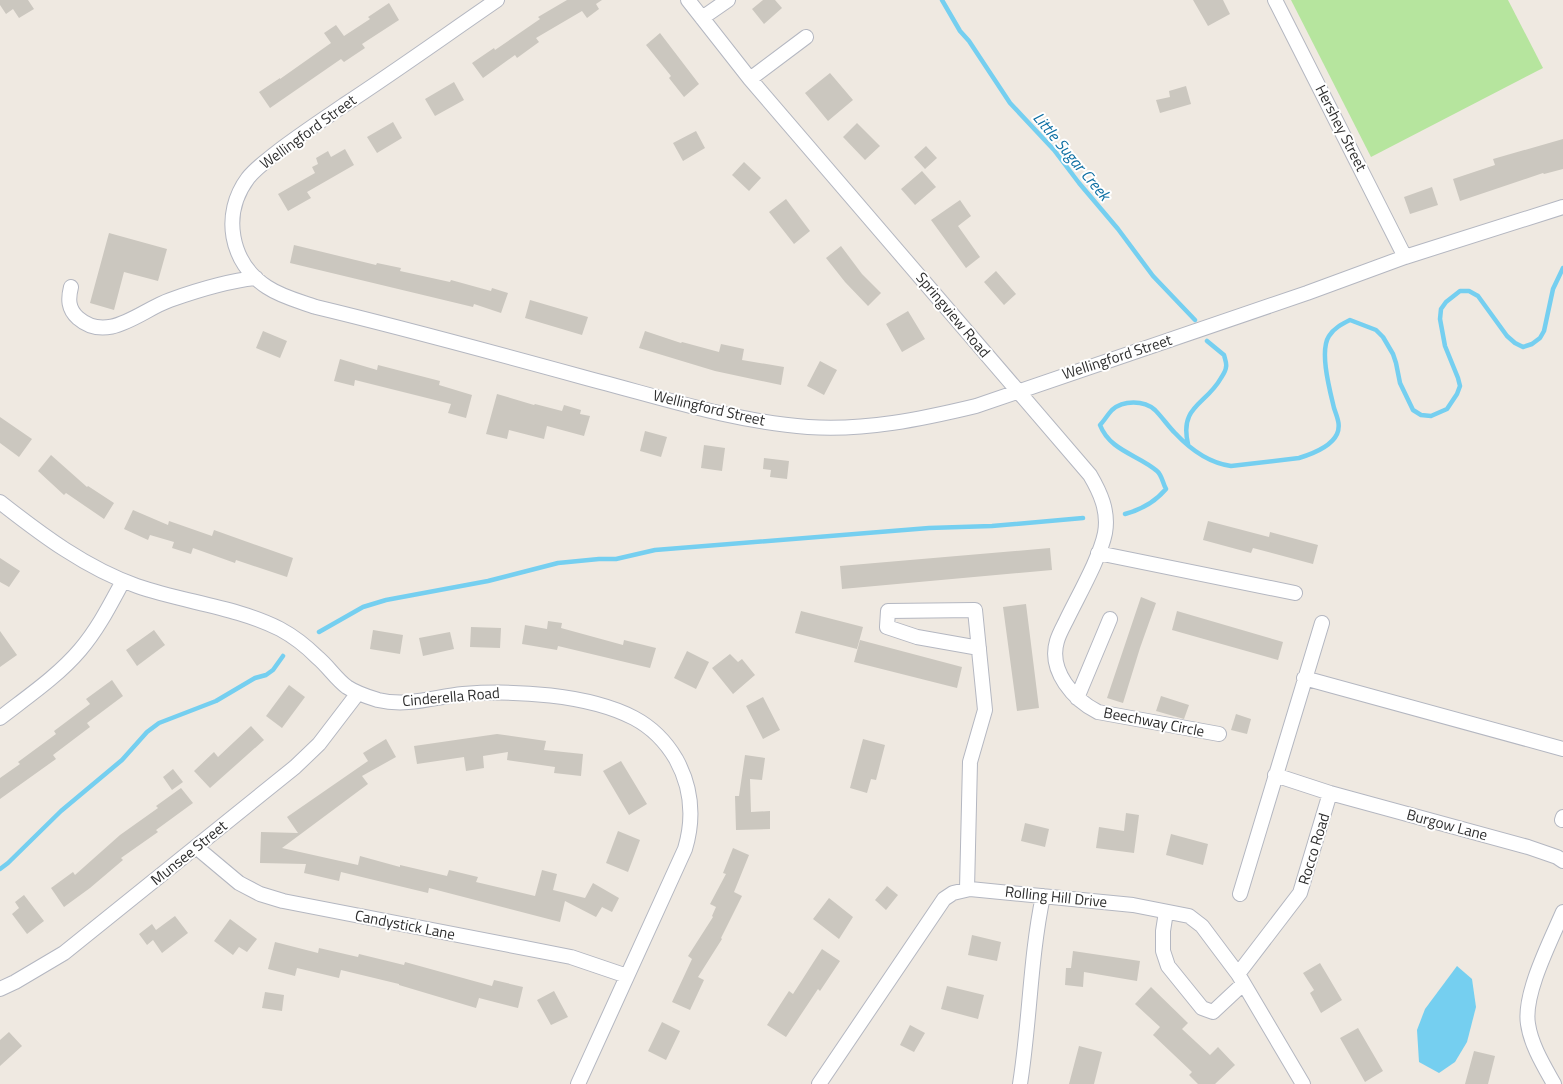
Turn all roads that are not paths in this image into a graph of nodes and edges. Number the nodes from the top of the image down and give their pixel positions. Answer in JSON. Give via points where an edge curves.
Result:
{"nodes":[{"id":1,"x":497,"y":0,"type":"edge"},
{"id":2,"x":688,"y":0,"type":"edge"},
{"id":3,"x":728,"y":0,"type":"edge"},
{"id":4,"x":1275,"y":0,"type":"edge"},
{"id":5,"x":702,"y":18,"type":"junction"},
{"id":6,"x":806,"y":36,"type":"dead end"},
{"id":7,"x":750,"y":79,"type":"junction"},
{"id":8,"x":1563,"y":207,"type":"edge"},
{"id":9,"x":1405,"y":257,"type":"junction"},
{"id":10,"x":256,"y":278,"type":"junction"},
{"id":11,"x":71,"y":287,"type":"dead end"},
{"id":12,"x":1018,"y":391,"type":"junction"},
{"id":13,"x":0,"y":502,"type":"edge"},
{"id":14,"x":1098,"y":553,"type":"junction"},
{"id":15,"x":123,"y":581,"type":"junction"},
{"id":16,"x":1295,"y":593,"type":"dead end"},
{"id":17,"x":1110,"y":619,"type":"dead end"},
{"id":18,"x":1322,"y":623,"type":"dead end"},
{"id":19,"x":979,"y":648,"type":"junction"},
{"id":20,"x":1056,"y":661,"type":"joint"},
{"id":21,"x":1304,"y":678,"type":"junction"},
{"id":22,"x":358,"y":693,"type":"junction"},
{"id":23,"x":1077,"y":698,"type":"junction"},
{"id":24,"x":0,"y":718,"type":"edge"},
{"id":25,"x":1219,"y":734,"type":"dead end"},
{"id":26,"x":1563,"y":749,"type":"edge"},
{"id":27,"x":1275,"y":776,"type":"junction"},
{"id":28,"x":1330,"y":793,"type":"junction"},
{"id":29,"x":196,"y":847,"type":"junction"},
{"id":30,"x":1563,"y":861,"type":"edge"},
{"id":31,"x":967,"y":889,"type":"junction"},
{"id":32,"x":1240,"y":894,"type":"dead end"},
{"id":33,"x":1043,"y":896,"type":"junction"},
{"id":34,"x":1166,"y":912,"type":"junction"},
{"id":35,"x":1563,"y":912,"type":"edge"},
{"id":36,"x":627,"y":976,"type":"junction"},
{"id":37,"x":1241,"y":979,"type":"junction"},
{"id":38,"x":0,"y":989,"type":"edge"},
{"id":39,"x":578,"y":1084,"type":"edge"},
{"id":40,"x":819,"y":1084,"type":"edge"},
{"id":41,"x":1020,"y":1084,"type":"edge"},
{"id":42,"x":1303,"y":1084,"type":"edge"},
{"id":43,"x":1554,"y":1084,"type":"edge"}],
"edges":[{"from":1,"to":10,"type":"street","name":"Wellingford Street","via":[[296,138],[248,178],[234,204],[231,222],[239,257]]},
{"from":2,"to":5,"type":"street","name":"Springview Road"},
{"from":3,"to":5,"type":"street"},
{"from":4,"to":9,"type":"street","name":"Hershey Street"},
{"from":5,"to":7,"type":"street","name":"Springview Road"},
{"from":6,"to":7,"type":"street"},
{"from":7,"to":12,"type":"street","name":"Springview Road"},
{"from":8,"to":9,"type":"street","name":"Wellingford Street"},
{"from":9,"to":12,"type":"street","name":"Wellingford Street"},
{"from":10,"to":11,"type":"street","via":[[169,300],[121,324],[102,328],[86,324],[73,314],[69,305]]},
{"from":10,"to":12,"type":"street","name":"Wellingford Street","via":[[283,297],[316,307],[694,407],[766,422],[808,427],[881,424],[976,406]]},
{"from":12,"to":14,"type":"street","name":"Springview Road","via":[[1090,474],[1098,489],[1106,516],[1105,533]]},
{"from":13,"to":15,"type":"street","name":"Cinderella Road","via":[[69,553]]},
{"from":14,"to":16,"type":"street"},
{"from":14,"to":20,"type":"street","name":"Springview Road","via":[[1056,642]]},
{"from":15,"to":22,"type":"street","name":"Cinderella Road","via":[[256,619],[280,629],[317,657],[338,680]]},
{"from":15,"to":24,"type":"street","via":[[100,624],[79,652]]},
{"from":17,"to":23,"type":"street"},
{"from":18,"to":21,"type":"street"},
{"from":19,"to":19,"type":"street","via":[[975,610],[888,611],[887,627]]},
{"from":19,"to":31,"type":"street","via":[[986,710],[970,762]]},
{"from":20,"to":23,"type":"street","name":"Beechway Circle","via":[[1062,680]]},
{"from":21,"to":26,"type":"street"},
{"from":21,"to":27,"type":"street"},
{"from":22,"to":29,"type":"street","name":"Munsee Street","via":[[319,744],[295,767]]},
{"from":22,"to":36,"type":"street","name":"Cinderella Road","via":[[400,703],[494,692],[560,697],[618,711],[642,723],[659,737],[682,770],[691,817],[684,850]]},
{"from":23,"to":25,"type":"street","name":"Beechway Circle","via":[[1098,712]]},
{"from":27,"to":28,"type":"street","name":"Burgow Lane"},
{"from":27,"to":32,"type":"street"},
{"from":28,"to":30,"type":"street","name":"Burgow Lane","via":[[1528,846]]},
{"from":28,"to":37,"type":"street","name":"Rocco Road","via":[[1300,893]]},
{"from":29,"to":36,"type":"street","name":"Candystick Lane","via":[[239,883],[283,901],[571,957]]},
{"from":29,"to":38,"type":"street","name":"Munsee Street","via":[[64,953]]},
{"from":31,"to":33,"type":"street","name":"Rolling Hill Drive"},
{"from":31,"to":40,"type":"street","name":"Rolling Hill Drive","via":[[944,899]]},
{"from":33,"to":34,"type":"street","name":"Rolling Hill Drive","via":[[1133,905]]},
{"from":33,"to":41,"type":"street"},
{"from":34,"to":37,"type":"street","name":"Rolling Hill Drive","via":[[1188,916],[1202,926]]},
{"from":34,"to":37,"type":"street","name":"Rocco Road","via":[[1163,931],[1168,966],[1202,1008],[1213,1012]]},
{"from":35,"to":43,"type":"street","via":[[1541,962],[1528,1017],[1534,1043]]},
{"from":36,"to":39,"type":"street","name":"Cinderella Road"},
{"from":37,"to":42,"type":"street","name":"Rolling Hill Drive"}]}
